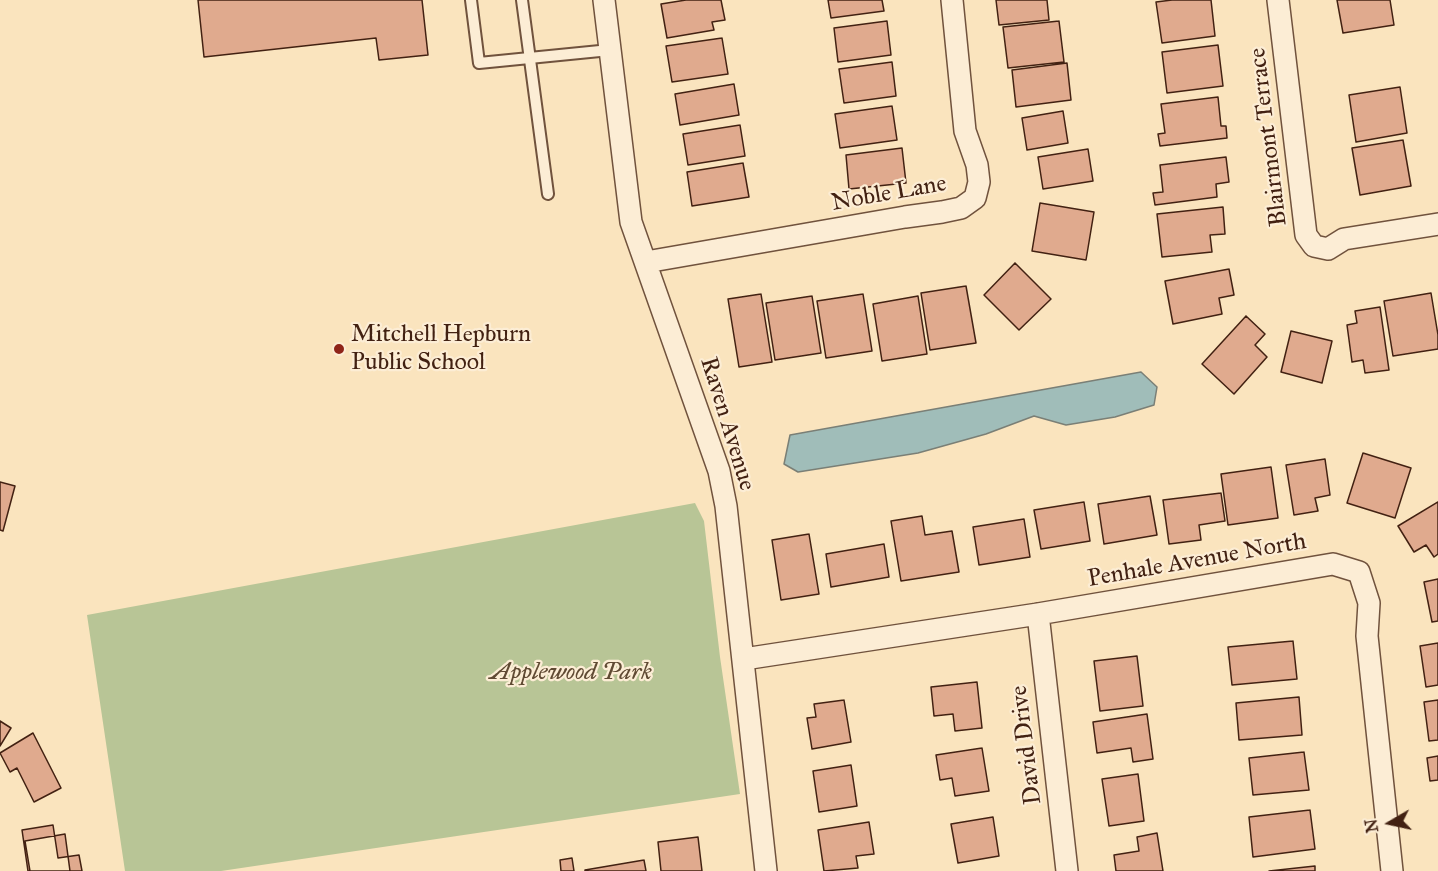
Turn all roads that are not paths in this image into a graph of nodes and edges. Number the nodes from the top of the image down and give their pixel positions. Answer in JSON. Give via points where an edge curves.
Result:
{"nodes":[{"id":1,"x":471,"y":0,"type":"edge"},
{"id":2,"x":522,"y":0,"type":"edge"},
{"id":3,"x":604,"y":0,"type":"edge"},
{"id":4,"x":952,"y":0,"type":"edge"},
{"id":5,"x":1278,"y":0,"type":"edge"},
{"id":6,"x":610,"y":50,"type":"junction"},
{"id":7,"x":530,"y":58,"type":"junction"},
{"id":8,"x":548,"y":194,"type":"dead end"},
{"id":9,"x":1438,"y":224,"type":"edge"},
{"id":10,"x":646,"y":262,"type":"junction"},
{"id":11,"x":1038,"y":614,"type":"junction"},
{"id":12,"x":744,"y":659,"type":"junction"},
{"id":13,"x":766,"y":871,"type":"edge"},
{"id":14,"x":1068,"y":871,"type":"edge"},
{"id":15,"x":1392,"y":871,"type":"edge"}],
"edges":[{"from":1,"to":7,"type":"lane","via":[[479,63]]},
{"from":2,"to":7,"type":"lane"},
{"from":3,"to":6,"type":"street","name":"Raven Avenue"},
{"from":4,"to":10,"type":"street","name":"Noble Lane","via":[[965,131],[979,182],[975,198],[961,208],[942,212]]},
{"from":5,"to":9,"type":"street","name":"Blairmont Terrace","via":[[1306,235],[1314,246],[1328,249],[1344,239]]},
{"from":6,"to":7,"type":"lane"},
{"from":6,"to":10,"type":"street","name":"Raven Avenue","via":[[631,222]]},
{"from":7,"to":8,"type":"lane"},
{"from":10,"to":12,"type":"street","name":"Raven Avenue","via":[[719,471]]},
{"from":11,"to":12,"type":"street","name":"Penhale Avenue North"},
{"from":11,"to":14,"type":"street","name":"David Drive"},
{"from":11,"to":15,"type":"street","name":"Penhale Avenue North","via":[[1333,564],[1359,573],[1369,603],[1367,636]]},
{"from":12,"to":13,"type":"street","name":"Raven Avenue"}]}
